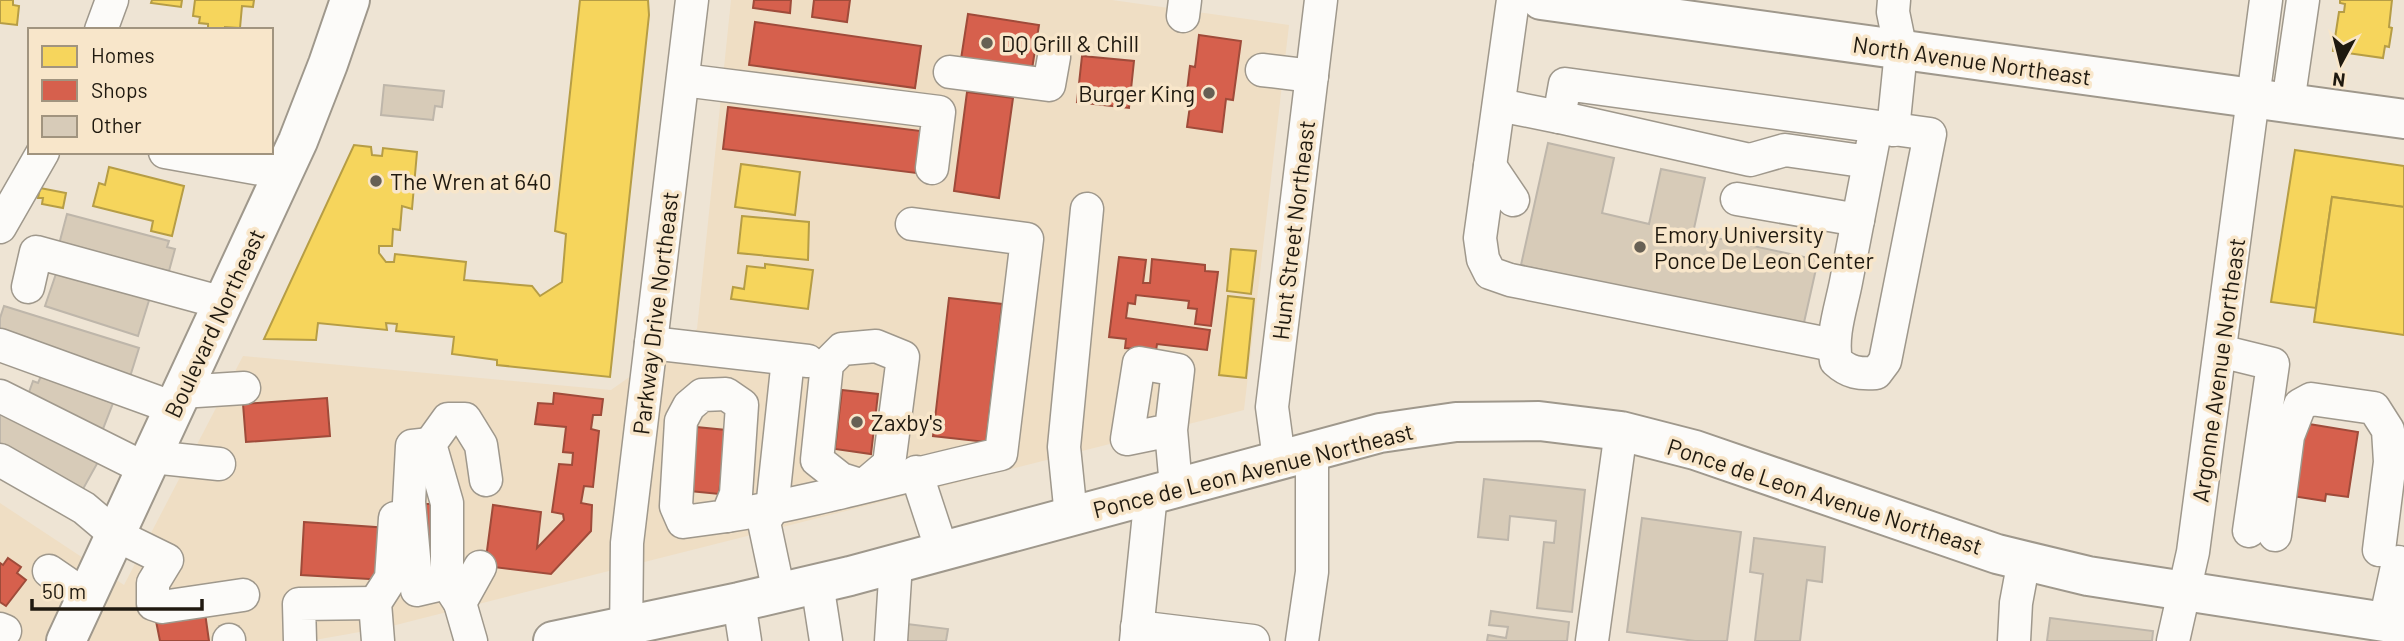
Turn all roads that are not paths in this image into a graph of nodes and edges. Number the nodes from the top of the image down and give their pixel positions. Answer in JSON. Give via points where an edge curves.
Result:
{"nodes":[{"id":1,"x":112,"y":0,"type":"edge"},
{"id":2,"x":350,"y":0,"type":"edge"},
{"id":3,"x":692,"y":0,"type":"edge"},
{"id":4,"x":1321,"y":0,"type":"edge"},
{"id":5,"x":1513,"y":0,"type":"edge"},
{"id":6,"x":1541,"y":0,"type":"edge"},
{"id":7,"x":1894,"y":0,"type":"edge"},
{"id":8,"x":2266,"y":0,"type":"edge"},
{"id":9,"x":2303,"y":0,"type":"edge"},
{"id":10,"x":102,"y":28,"type":"edge"},
{"id":11,"x":1901,"y":51,"type":"junction"},
{"id":12,"x":1054,"y":57,"type":"dead end"},
{"id":13,"x":1262,"y":69,"type":"dead end"},
{"id":14,"x":950,"y":72,"type":"dead end"},
{"id":15,"x":1312,"y":76,"type":"junction"},
{"id":16,"x":683,"y":80,"type":"junction"},
{"id":17,"x":2271,"y":100,"type":"junction"},
{"id":18,"x":1499,"y":105,"type":"junction"},
{"id":19,"x":1559,"y":117,"type":"junction"},
{"id":20,"x":2404,"y":119,"type":"edge"},
{"id":21,"x":1885,"y":128,"type":"junction"},
{"id":22,"x":42,"y":154,"type":"edge"},
{"id":23,"x":176,"y":154,"type":"edge"},
{"id":24,"x":1870,"y":162,"type":"junction"},
{"id":25,"x":1490,"y":166,"type":"junction"},
{"id":26,"x":932,"y":168,"type":"dead end"},
{"id":27,"x":283,"y":173,"type":"junction"},
{"id":28,"x":1737,"y":199,"type":"dead end"},
{"id":29,"x":1087,"y":209,"type":"dead end"},
{"id":30,"x":1858,"y":220,"type":"junction"},
{"id":31,"x":912,"y":225,"type":"dead end"},
{"id":32,"x":0,"y":227,"type":"edge"},
{"id":33,"x":1481,"y":233,"type":"junction"},
{"id":34,"x":28,"y":287,"type":"dead end"},
{"id":35,"x":1844,"y":290,"type":"junction"},
{"id":36,"x":1897,"y":300,"type":"junction"},
{"id":37,"x":223,"y":303,"type":"junction"},
{"id":38,"x":651,"y":343,"type":"junction"},
{"id":39,"x":0,"y":345,"type":"edge"},
{"id":40,"x":1833,"y":345,"type":"junction"},
{"id":41,"x":2220,"y":351,"type":"junction"},
{"id":42,"x":788,"y":359,"type":"junction"},
{"id":43,"x":827,"y":364,"type":"junction"},
{"id":44,"x":244,"y":388,"type":"dead end"},
{"id":45,"x":0,"y":396,"type":"edge"},
{"id":46,"x":178,"y":400,"type":"junction"},
{"id":47,"x":1171,"y":430,"type":"dead end"},
{"id":48,"x":1621,"y":431,"type":"junction"},
{"id":49,"x":1296,"y":455,"type":"junction"},
{"id":50,"x":0,"y":460,"type":"edge"},
{"id":51,"x":149,"y":463,"type":"junction"},
{"id":52,"x":219,"y":464,"type":"dead end"},
{"id":53,"x":916,"y":472,"type":"junction"},
{"id":54,"x":486,"y":480,"type":"dead end"},
{"id":55,"x":397,"y":482,"type":"dead end"},
{"id":56,"x":863,"y":486,"type":"junction"},
{"id":57,"x":2202,"y":486,"type":"junction"},
{"id":58,"x":1163,"y":491,"type":"junction"},
{"id":59,"x":2254,"y":491,"type":"junction"},
{"id":60,"x":632,"y":504,"type":"junction"},
{"id":61,"x":676,"y":506,"type":"junction"},
{"id":62,"x":772,"y":509,"type":"junction"},
{"id":63,"x":727,"y":516,"type":"junction"},
{"id":64,"x":1071,"y":516,"type":"junction"},
{"id":65,"x":116,"y":535,"type":"junction"},
{"id":66,"x":942,"y":551,"type":"junction"},
{"id":67,"x":2024,"y":560,"type":"junction"},
{"id":68,"x":896,"y":564,"type":"junction"},
{"id":69,"x":480,"y":567,"type":"dead end"},
{"id":70,"x":49,"y":571,"type":"dead end"},
{"id":71,"x":799,"y":588,"type":"junction"},
{"id":72,"x":2183,"y":592,"type":"junction"},
{"id":73,"x":453,"y":593,"type":"junction"},
{"id":74,"x":243,"y":595,"type":"dead end"},
{"id":75,"x":87,"y":597,"type":"junction"},
{"id":76,"x":739,"y":602,"type":"junction"},
{"id":77,"x":375,"y":603,"type":"junction"},
{"id":78,"x":2394,"y":624,"type":"edge"},
{"id":79,"x":626,"y":634,"type":"edge"},
{"id":80,"x":1137,"y":634,"type":"edge"},
{"id":81,"x":66,"y":641,"type":"edge"},
{"id":82,"x":300,"y":641,"type":"edge"},
{"id":83,"x":378,"y":641,"type":"edge"},
{"id":84,"x":471,"y":641,"type":"edge"},
{"id":85,"x":553,"y":641,"type":"edge"},
{"id":86,"x":745,"y":641,"type":"edge"},
{"id":87,"x":826,"y":641,"type":"edge"},
{"id":88,"x":891,"y":641,"type":"edge"},
{"id":89,"x":1252,"y":641,"type":"edge"},
{"id":90,"x":1302,"y":641,"type":"edge"},
{"id":91,"x":1592,"y":641,"type":"edge"},
{"id":92,"x":2014,"y":641,"type":"edge"},
{"id":93,"x":2173,"y":641,"type":"edge"}],
"edges":[{"from":1,"to":10,"type":"street"},
{"from":2,"to":27,"type":"main road","name":"Boulevard Northeast"},
{"from":3,"to":16,"type":"street","name":"Parkway Drive Northeast"},
{"from":4,"to":15,"type":"street","name":"Hunt Street Northeast"},
{"from":5,"to":18,"type":"street"},
{"from":6,"to":11,"type":"main road","name":"North Avenue Northeast"},
{"from":7,"to":11,"type":"street"},
{"from":8,"to":17,"type":"street"},
{"from":9,"to":17,"type":"street"},
{"from":11,"to":17,"type":"main road","name":"North Avenue Northeast"},
{"from":11,"to":21,"type":"street"},
{"from":12,"to":14,"type":"street","via":[[1049,85]]},
{"from":13,"to":15,"type":"street"},
{"from":15,"to":49,"type":"street","name":"Hunt Street Northeast","via":[[1272,407]]},
{"from":16,"to":26,"type":"street","via":[[939,112]]},
{"from":16,"to":38,"type":"street","name":"Parkway Drive Northeast"},
{"from":17,"to":20,"type":"main road","name":"North Avenue Northeast"},
{"from":17,"to":41,"type":"street","name":"Argonne Avenue Northeast"},
{"from":18,"to":19,"type":"street"},
{"from":18,"to":25,"type":"street"},
{"from":19,"to":21,"type":"street","via":[[1565,84]]},
{"from":19,"to":24,"type":"street","via":[[1750,160],[1785,150]]},
{"from":21,"to":24,"type":"street"},
{"from":21,"to":36,"type":"street","via":[[1930,134]]},
{"from":22,"to":32,"type":"street"},
{"from":23,"to":27,"type":"street"},
{"from":24,"to":30,"type":"street"},
{"from":25,"to":33,"type":"street"},
{"from":25,"to":33,"type":"street","via":[[1512,208]]},
{"from":27,"to":37,"type":"main road","name":"Boulevard Northeast"},
{"from":28,"to":30,"type":"street"},
{"from":29,"to":64,"type":"street","via":[[1064,447]]},
{"from":30,"to":35,"type":"street"},
{"from":31,"to":53,"type":"street","via":[[1027,239],[1001,454]]},
{"from":33,"to":40,"type":"street","via":[[1483,259],[1490,273],[1510,280]]},
{"from":34,"to":37,"type":"street","via":[[36,252]]},
{"from":35,"to":36,"type":"street"},
{"from":35,"to":40,"type":"street"},
{"from":36,"to":40,"type":"street","via":[[1885,361],[1876,373],[1847,371],[1836,362]]},
{"from":37,"to":46,"type":"main road","name":"Boulevard Northeast"},
{"from":38,"to":42,"type":"street"},
{"from":38,"to":60,"type":"street","name":"Parkway Drive Northeast"},
{"from":39,"to":46,"type":"street"},
{"from":41,"to":57,"type":"street","name":"Argonne Avenue Northeast"},
{"from":41,"to":59,"type":"street","via":[[2273,364]]},
{"from":42,"to":43,"type":"street"},
{"from":42,"to":62,"type":"street"},
{"from":43,"to":56,"type":"street","via":[[817,460],[841,480]]},
{"from":43,"to":56,"type":"street","via":[[842,349],[876,346],[903,357],[889,464]]},
{"from":44,"to":46,"type":"street"},
{"from":45,"to":51,"type":"street"},
{"from":46,"to":51,"type":"main road","name":"Boulevard Northeast"},
{"from":47,"to":58,"type":"street"},
{"from":48,"to":49,"type":"main road","name":"Ponce de Leon Avenue Northeast","via":[[1539,421],[1456,422],[1380,433]]},
{"from":48,"to":67,"type":"main road","name":"Ponce de Leon Avenue Northeast","via":[[1695,450]]},
{"from":48,"to":91,"type":"street"},
{"from":49,"to":58,"type":"main road","name":"Ponce de Leon Avenue Northeast"},
{"from":49,"to":90,"type":"street","name":"Hunt Street Northeast","via":[[1312,572]]},
{"from":50,"to":65,"type":"street","via":[[84,508]]},
{"from":51,"to":52,"type":"street"},
{"from":51,"to":65,"type":"main road","name":"Boulevard Northeast"},
{"from":53,"to":56,"type":"street"},
{"from":53,"to":66,"type":"street"},
{"from":54,"to":73,"type":"street","via":[[481,445],[466,419],[448,419],[430,444],[412,446],[410,502],[417,590]]},
{"from":55,"to":77,"type":"street","via":[[391,578]]},
{"from":56,"to":62,"type":"street"},
{"from":57,"to":59,"type":"street"},
{"from":57,"to":72,"type":"street","name":"Argonne Avenue Northeast"},
{"from":58,"to":64,"type":"main road","name":"Ponce de Leon Avenue Northeast"},
{"from":58,"to":80,"type":"street"},
{"from":59,"to":78,"type":"street","via":[[2262,533],[2300,405],[2311,399],[2374,408],[2388,430],[2388,556]]},
{"from":60,"to":61,"type":"street"},
{"from":60,"to":79,"type":"street","name":"Parkway Drive Northeast"},
{"from":61,"to":63,"type":"street","via":[[682,522]]},
{"from":61,"to":63,"type":"street","via":[[681,421],[702,395],[726,394],[742,405],[736,494]]},
{"from":62,"to":63,"type":"street"},
{"from":62,"to":71,"type":"street","via":[[780,518]]},
{"from":64,"to":66,"type":"main road","name":"Ponce de Leon Avenue Northeast"},
{"from":65,"to":74,"type":"street","via":[[167,560],[153,583],[153,604],[162,607]]},
{"from":65,"to":75,"type":"main road","name":"Boulevard Northeast"},
{"from":66,"to":68,"type":"main road","name":"Ponce de Leon Avenue Northeast"},
{"from":67,"to":72,"type":"main road","name":"Ponce de Leon Avenue Northeast"},
{"from":67,"to":92,"type":"street"},
{"from":68,"to":71,"type":"main road","name":"Ponce de Leon Avenue Northeast"},
{"from":68,"to":88,"type":"street"},
{"from":69,"to":73,"type":"street"},
{"from":70,"to":75,"type":"street"},
{"from":71,"to":76,"type":"main road","name":"Ponce de Leon Avenue Northeast"},
{"from":71,"to":87,"type":"street"},
{"from":72,"to":78,"type":"main road","name":"Ponce de Leon Avenue Northeast"},
{"from":72,"to":93,"type":"street","name":"Argonne Avenue Northeast"},
{"from":73,"to":84,"type":"street"},
{"from":75,"to":81,"type":"main road","name":"Boulevard Northeast"},
{"from":76,"to":79,"type":"main road","name":"Ponce de Leon Avenue Northeast"},
{"from":76,"to":86,"type":"street"},
{"from":77,"to":82,"type":"street","via":[[299,604]]},
{"from":77,"to":83,"type":"street"},
{"from":79,"to":85,"type":"main road","name":"Ponce de Leon Avenue Northeast"},
{"from":80,"to":89,"type":"street"}]}
